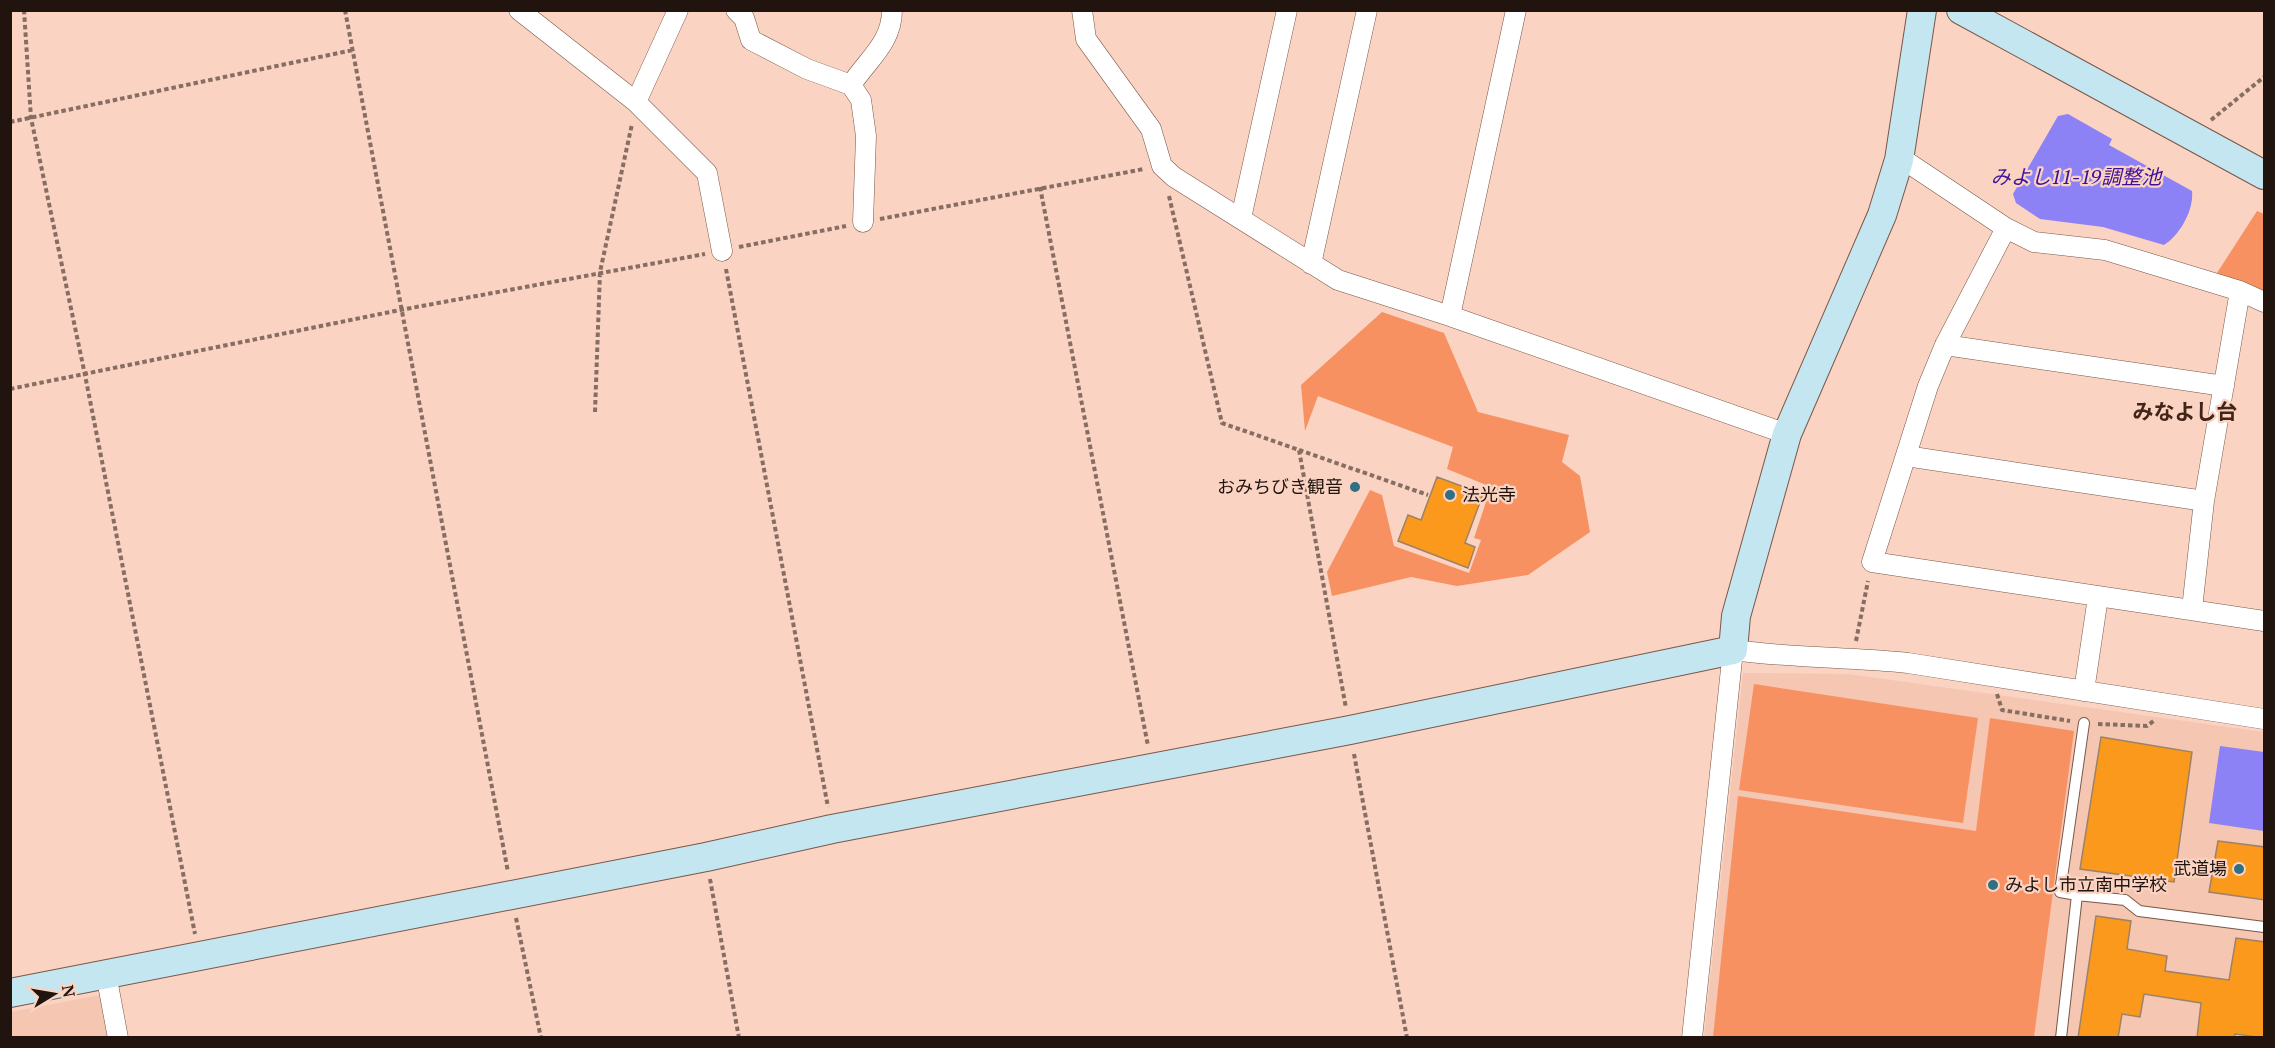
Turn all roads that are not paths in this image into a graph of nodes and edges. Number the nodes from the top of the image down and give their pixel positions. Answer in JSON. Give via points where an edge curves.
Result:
{"nodes":[{"id":1,"x":519,"y":10,"type":"edge"},
{"id":2,"x":678,"y":10,"type":"edge"},
{"id":3,"x":736,"y":10,"type":"edge"},
{"id":4,"x":892,"y":10,"type":"edge"},
{"id":5,"x":1083,"y":10,"type":"edge"},
{"id":6,"x":1287,"y":10,"type":"edge"},
{"id":7,"x":1367,"y":10,"type":"edge"},
{"id":8,"x":1516,"y":10,"type":"edge"},
{"id":9,"x":1922,"y":10,"type":"edge"},
{"id":10,"x":1961,"y":10,"type":"edge"},
{"id":11,"x":851,"y":85,"type":"junction"},
{"id":12,"x":636,"y":102,"type":"junction"},
{"id":13,"x":1899,"y":160,"type":"junction"},
{"id":14,"x":2265,"y":176,"type":"edge"},
{"id":15,"x":1241,"y":218,"type":"junction"},
{"id":16,"x":863,"y":222,"type":"road end"},
{"id":17,"x":2006,"y":228,"type":"junction"},
{"id":18,"x":722,"y":251,"type":"road end"},
{"id":19,"x":1311,"y":264,"type":"junction"},
{"id":20,"x":2240,"y":291,"type":"junction"},
{"id":21,"x":2265,"y":302,"type":"edge"},
{"id":22,"x":1449,"y":316,"type":"junction"},
{"id":23,"x":1945,"y":345,"type":"junction"},
{"id":24,"x":2224,"y":386,"type":"junction"},
{"id":25,"x":1787,"y":434,"type":"junction"},
{"id":26,"x":1906,"y":456,"type":"junction"},
{"id":27,"x":2204,"y":501,"type":"junction"},
{"id":28,"x":2098,"y":597,"type":"junction"},
{"id":29,"x":2192,"y":609,"type":"junction"},
{"id":30,"x":2265,"y":621,"type":"edge"},
{"id":31,"x":1733,"y":650,"type":"junction"},
{"id":32,"x":2084,"y":691,"type":"junction"},
{"id":33,"x":2265,"y":719,"type":"edge"},
{"id":34,"x":2084,"y":723,"type":"road end"},
{"id":35,"x":2077,"y":895,"type":"junction"},
{"id":36,"x":2265,"y":927,"type":"edge"},
{"id":37,"x":106,"y":974,"type":"junction"},
{"id":38,"x":10,"y":993,"type":"edge"},
{"id":39,"x":118,"y":1038,"type":"edge"},
{"id":40,"x":1692,"y":1038,"type":"edge"},
{"id":41,"x":2061,"y":1038,"type":"edge"}],
"edges":[{"from":1,"to":12,"type":"street"},
{"from":2,"to":12,"type":"street"},
{"from":3,"to":11,"type":"street","via":[[744,18],[751,40],[807,69]]},
{"from":4,"to":11,"type":"street","via":[[887,39]]},
{"from":5,"to":15,"type":"street","via":[[1086,39],[1151,129],[1162,166]]},
{"from":6,"to":15,"type":"street"},
{"from":7,"to":19,"type":"street"},
{"from":8,"to":22,"type":"street"},
{"from":9,"to":13,"type":"street"},
{"from":10,"to":14,"type":"street"},
{"from":11,"to":16,"type":"street","via":[[861,100],[866,136]]},
{"from":12,"to":18,"type":"street","via":[[707,173]]},
{"from":13,"to":17,"type":"street"},
{"from":13,"to":25,"type":"street","via":[[1882,215]]},
{"from":15,"to":19,"type":"street"},
{"from":17,"to":20,"type":"street","via":[[2034,242],[2105,250]]},
{"from":17,"to":23,"type":"street"},
{"from":19,"to":22,"type":"street","via":[[1338,280]]},
{"from":20,"to":21,"type":"street"},
{"from":20,"to":24,"type":"street"},
{"from":22,"to":25,"type":"street"},
{"from":23,"to":24,"type":"street"},
{"from":23,"to":26,"type":"street"},
{"from":24,"to":27,"type":"street"},
{"from":25,"to":31,"type":"street","via":[[1736,616]]},
{"from":26,"to":27,"type":"street"},
{"from":26,"to":28,"type":"street","via":[[1872,562]]},
{"from":27,"to":29,"type":"street"},
{"from":28,"to":29,"type":"street"},
{"from":28,"to":32,"type":"street"},
{"from":29,"to":30,"type":"street"},
{"from":31,"to":32,"type":"street","via":[[1908,663]]},
{"from":31,"to":37,"type":"street","via":[[1350,730]]},
{"from":31,"to":40,"type":"street"},
{"from":32,"to":33,"type":"street"},
{"from":34,"to":35,"type":"lane","via":[[2060,892]]},
{"from":35,"to":36,"type":"lane","via":[[2125,900],[2139,911]]},
{"from":35,"to":41,"type":"lane"},
{"from":37,"to":38,"type":"street"},
{"from":37,"to":39,"type":"street"}]}
